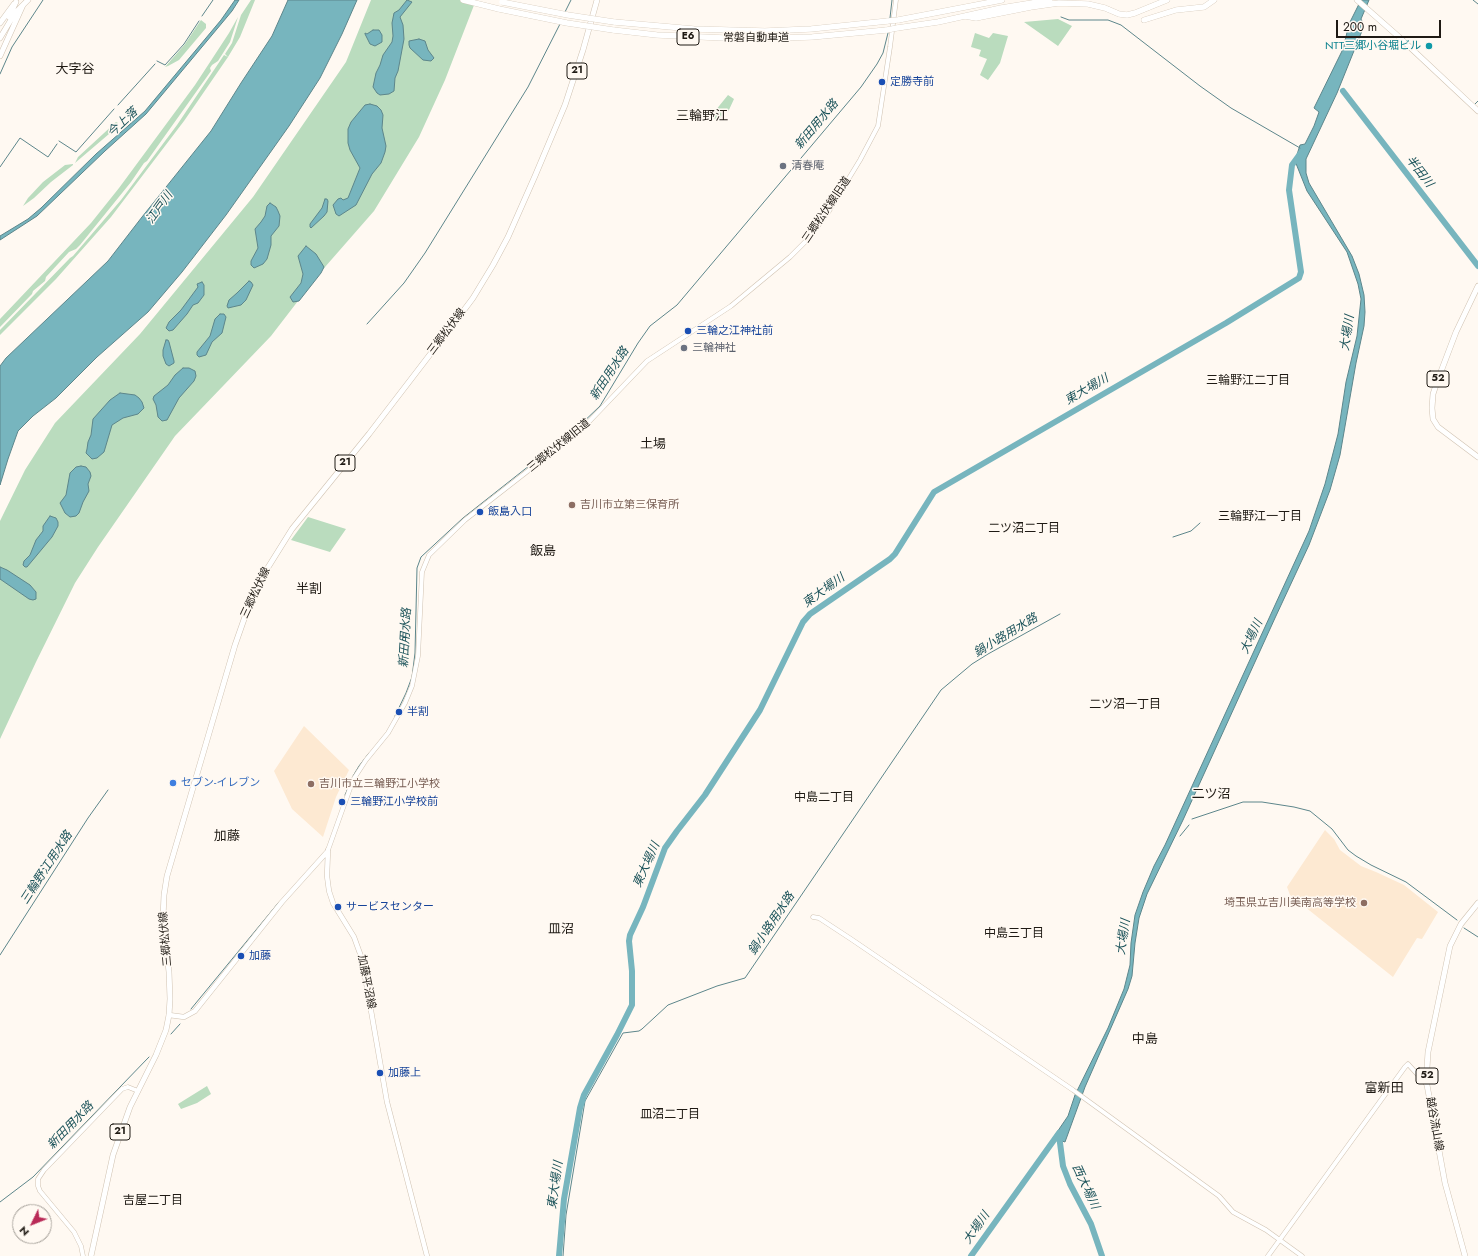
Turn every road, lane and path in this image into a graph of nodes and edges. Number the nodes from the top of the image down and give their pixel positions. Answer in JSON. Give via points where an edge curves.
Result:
{"nodes":[{"id":1,"x":28,"y":0,"type":"edge"},
{"id":2,"x":463,"y":0,"type":"edge"},
{"id":3,"x":496,"y":0,"type":"edge"},
{"id":4,"x":597,"y":0,"type":"edge"},
{"id":5,"x":896,"y":0,"type":"edge"},
{"id":6,"x":1001,"y":0,"type":"edge"},
{"id":7,"x":1050,"y":0,"type":"edge"},
{"id":8,"x":1167,"y":0,"type":"edge"},
{"id":9,"x":1214,"y":0,"type":"edge"},
{"id":10,"x":16,"y":1,"type":"edge"},
{"id":11,"x":1358,"y":1,"type":"edge"},
{"id":12,"x":23,"y":5,"type":"junction"},
{"id":13,"x":965,"y":16,"type":"junction"},
{"id":14,"x":1144,"y":20,"type":"dead end"},
{"id":15,"x":0,"y":22,"type":"edge"},
{"id":16,"x":0,"y":32,"type":"edge"},
{"id":17,"x":0,"y":38,"type":"edge"},
{"id":18,"x":0,"y":56,"type":"edge"},
{"id":19,"x":1478,"y":111,"type":"edge"},
{"id":20,"x":1478,"y":286,"type":"edge"},
{"id":21,"x":1478,"y":457,"type":"edge"},
{"id":22,"x":328,"y":850,"type":"junction"},
{"id":23,"x":1478,"y":903,"type":"edge"},
{"id":24,"x":813,"y":917,"type":"dead end"},
{"id":25,"x":169,"y":1015,"type":"junction"},
{"id":26,"x":1427,"y":1085,"type":"junction"},
{"id":27,"x":138,"y":1091,"type":"junction"},
{"id":28,"x":1280,"y":1240,"type":"junction"},
{"id":29,"x":83,"y":1256,"type":"edge"},
{"id":30,"x":91,"y":1256,"type":"edge"},
{"id":31,"x":427,"y":1256,"type":"edge"},
{"id":32,"x":1268,"y":1256,"type":"edge"},
{"id":33,"x":1302,"y":1256,"type":"edge"},
{"id":34,"x":1465,"y":1256,"type":"edge"}],
"edges":[{"from":1,"to":12,"type":"main road"},
{"from":2,"to":13,"type":"highway","name":"常磐自動車道","number":"E6","bridge":true,"via":[[529,16],[612,30],[730,39],[812,37],[887,30]]},
{"from":3,"to":6,"type":"highway","name":"常磐自動車道","number":"E6","bridge":true,"via":[[614,22],[694,29],[765,31],[898,20]]},
{"from":4,"to":25,"type":"main road","name":"三郷松伏線","number":"21","via":[[565,105],[508,237],[493,265],[473,298],[369,434],[292,529],[267,569],[248,608],[167,876],[163,918],[170,989]]},
{"from":5,"to":22,"type":"street","name":"三郷松伏線旧道","via":[[878,126],[830,209],[808,240],[731,306],[647,361],[583,428],[465,520],[429,555],[422,572],[418,656],[412,686],[388,733],[353,780]]},
{"from":7,"to":13,"type":"highway","name":"常磐自動車道","number":"E6"},
{"from":8,"to":13,"type":"highway","via":[[1127,15],[1088,4],[1059,4],[976,18]]},
{"from":9,"to":14,"type":"highway","via":[[1204,7],[1176,10]]},
{"from":10,"to":15,"type":"main road"},
{"from":10,"to":16,"type":"main road"},
{"from":11,"to":19,"type":"main road"},
{"from":12,"to":17,"type":"main road"},
{"from":12,"to":18,"type":"main road"},
{"from":20,"to":21,"type":"main road","number":"52","via":[[1456,332],[1437,382],[1432,408],[1433,419],[1438,427]]},
{"from":22,"to":25,"type":"main road","via":[[282,902],[195,1011],[184,1017]]},
{"from":22,"to":31,"type":"main road","name":"加藤平沼線","via":[[329,891],[333,903],[354,937],[362,959],[387,1102]]},
{"from":23,"to":26,"type":"main road","name":"越谷流山線","number":"52","via":[[1461,924],[1449,951],[1427,1058]]},
{"from":24,"to":28,"type":"street","via":[[819,918],[864,948],[1082,1097],[1219,1196],[1233,1212]]},
{"from":25,"to":27,"type":"main road","name":"三郷松伏線","number":"21","via":[[162,1041]]},
{"from":26,"to":28,"type":"street","via":[[1408,1064],[1405,1067]]},
{"from":26,"to":34,"type":"main road","name":"越谷流山線","number":"52","via":[[1445,1182]]},
{"from":27,"to":29,"type":"street","via":[[128,1087],[122,1089],[46,1167],[38,1179],[40,1191],[74,1232]]},
{"from":27,"to":30,"type":"main road","name":"三郷松伏線","number":"21","via":[[113,1155]]},
{"from":28,"to":32,"type":"street"},
{"from":28,"to":33,"type":"street"}]}
